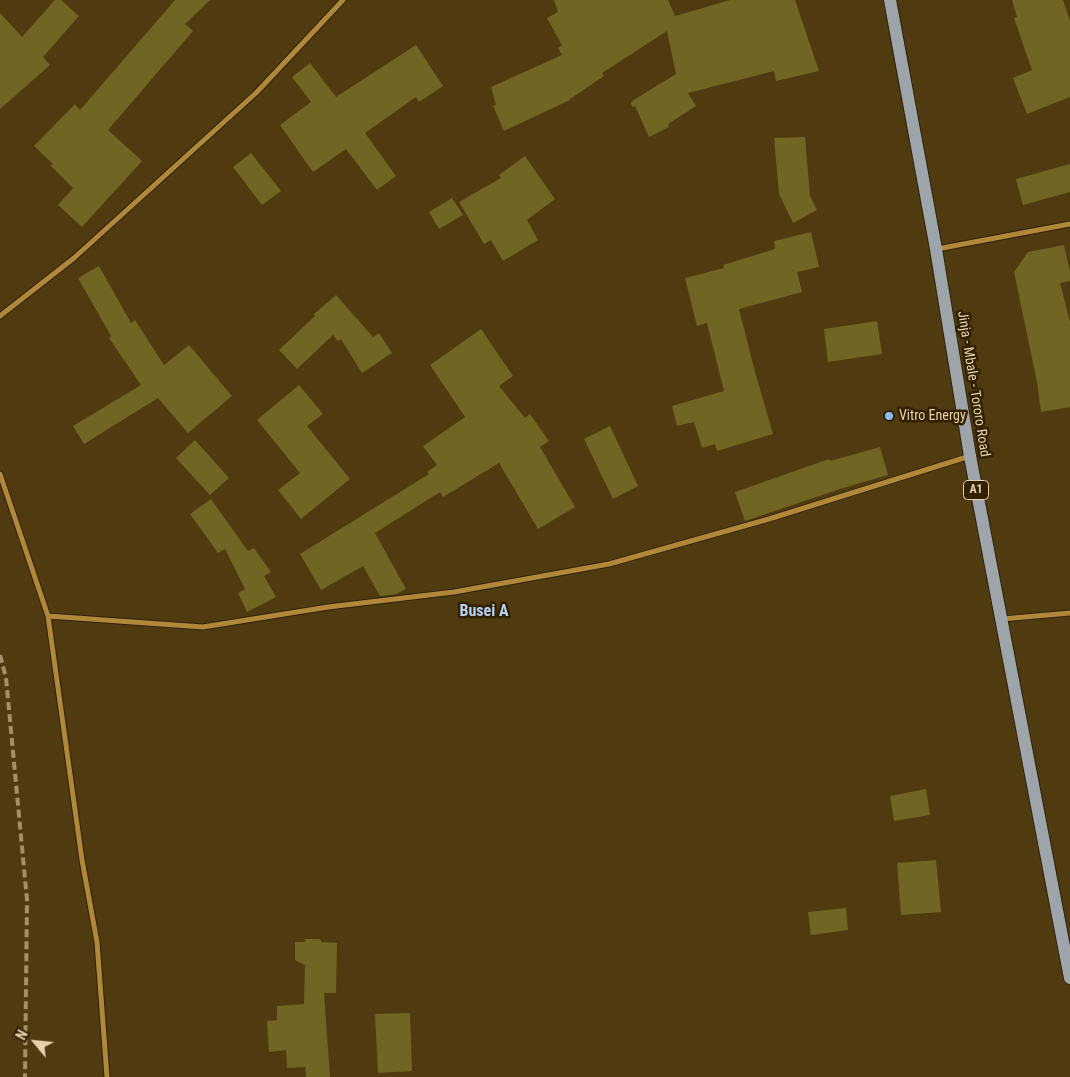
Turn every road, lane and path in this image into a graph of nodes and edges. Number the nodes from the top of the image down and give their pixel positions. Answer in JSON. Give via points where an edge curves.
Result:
{"nodes":[{"id":1,"x":343,"y":0,"type":"edge"},
{"id":2,"x":890,"y":0,"type":"edge"},
{"id":3,"x":1070,"y":224,"type":"edge"},
{"id":4,"x":936,"y":249,"type":"junction"},
{"id":5,"x":0,"y":316,"type":"edge"},
{"id":6,"x":970,"y":456,"type":"junction"},
{"id":7,"x":0,"y":474,"type":"edge"},
{"id":8,"x":1070,"y":613,"type":"edge"},
{"id":9,"x":48,"y":616,"type":"junction"},
{"id":10,"x":1001,"y":620,"type":"junction"},
{"id":11,"x":1070,"y":978,"type":"edge"},
{"id":12,"x":106,"y":1077,"type":"edge"}],
"edges":[{"from":1,"to":5,"type":"street","via":[[250,99],[74,258]]},
{"from":2,"to":4,"type":"main road","name":"Jinja - Mbale - Tororo Road","number":"A1"},
{"from":3,"to":4,"type":"street"},
{"from":4,"to":6,"type":"main road","name":"Jinja - Mbale - Tororo Road","number":"A1"},
{"from":6,"to":9,"type":"street","via":[[769,519],[609,564],[454,592],[328,607],[203,627]]},
{"from":6,"to":10,"type":"main road","name":"Jinja - Mbale - Tororo Road","number":"A1"},
{"from":7,"to":9,"type":"street"},
{"from":8,"to":10,"type":"street"},
{"from":9,"to":12,"type":"street","via":[[82,860],[97,942]]},
{"from":10,"to":11,"type":"main road","name":"Jinja - Mbale - Tororo Road","number":"A1"}]}
